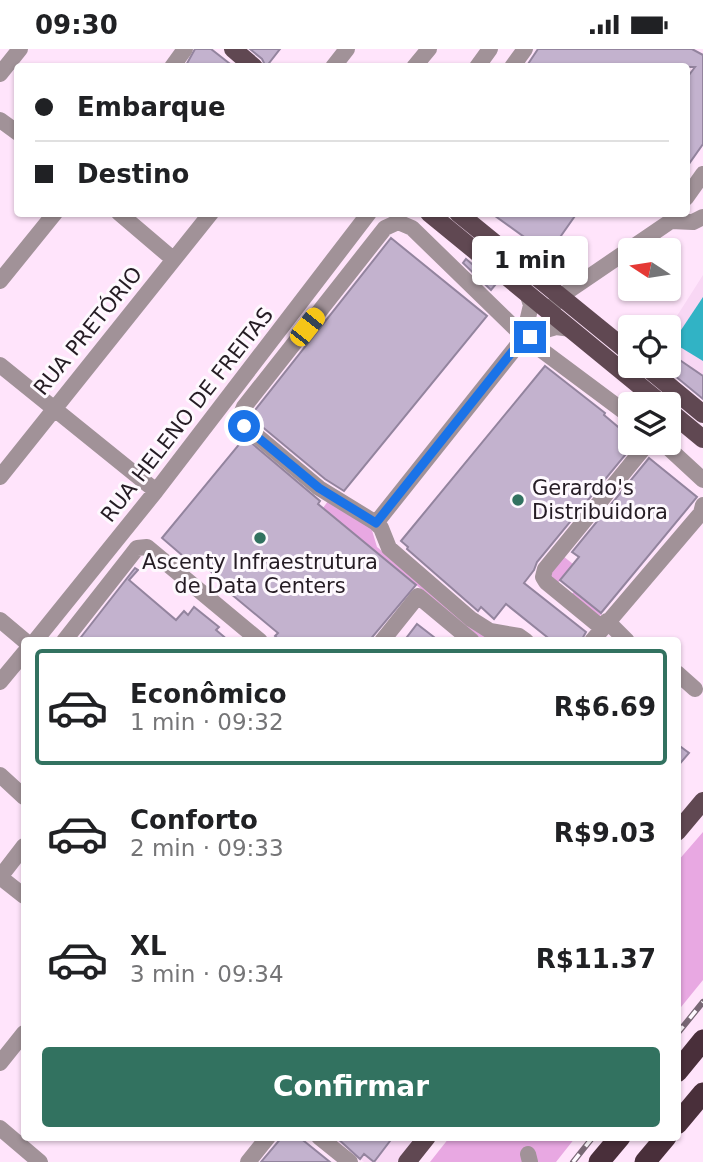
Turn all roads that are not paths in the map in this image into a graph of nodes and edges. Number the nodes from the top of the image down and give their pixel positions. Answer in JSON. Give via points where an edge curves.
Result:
{"nodes":[{"id":1,"x":20,"y":49,"type":"edge"},
{"id":2,"x":186,"y":49,"type":"edge"},
{"id":3,"x":233,"y":49,"type":"edge"},
{"id":4,"x":347,"y":49,"type":"edge"},
{"id":5,"x":429,"y":49,"type":"edge"},
{"id":6,"x":175,"y":63,"type":"edge"},
{"id":7,"x":249,"y":63,"type":"edge"},
{"id":8,"x":336,"y":63,"type":"edge"},
{"id":9,"x":417,"y":63,"type":"edge"},
{"id":10,"x":0,"y":74,"type":"edge"},
{"id":11,"x":703,"y":174,"type":"edge"},
{"id":12,"x":690,"y":192,"type":"edge"},
{"id":13,"x":52,"y":217,"type":"edge"},
{"id":14,"x":124,"y":217,"type":"edge"},
{"id":15,"x":208,"y":217,"type":"edge"},
{"id":16,"x":366,"y":217,"type":"edge"},
{"id":17,"x":434,"y":217,"type":"edge"},
{"id":18,"x":463,"y":217,"type":"edge"},
{"id":19,"x":673,"y":217,"type":"edge"},
{"id":20,"x":703,"y":217,"type":"edge"},
{"id":21,"x":173,"y":259,"type":"junction"},
{"id":22,"x":0,"y":281,"type":"edge"},
{"id":23,"x":527,"y":293,"type":"junction"},
{"id":24,"x":561,"y":296,"type":"junction"},
{"id":25,"x":549,"y":311,"type":"junction"},
{"id":26,"x":571,"y":329,"type":"junction"},
{"id":27,"x":529,"y":332,"type":"junction"},
{"id":28,"x":618,"y":343,"type":"edge"},
{"id":29,"x":0,"y":365,"type":"edge"},
{"id":30,"x":660,"y":378,"type":"edge"},
{"id":31,"x":647,"y":392,"type":"edge"},
{"id":32,"x":618,"y":406,"type":"edge"},
{"id":33,"x":54,"y":408,"type":"junction"},
{"id":34,"x":703,"y":414,"type":"edge"},
{"id":35,"x":681,"y":421,"type":"edge"},
{"id":36,"x":703,"y":439,"type":"edge"},
{"id":37,"x":638,"y":455,"type":"edge"},
{"id":38,"x":676,"y":455,"type":"edge"},
{"id":39,"x":0,"y":477,"type":"edge"},
{"id":40,"x":703,"y":480,"type":"edge"},
{"id":41,"x":156,"y":491,"type":"junction"},
{"id":42,"x":703,"y":505,"type":"edge"},
{"id":43,"x":376,"y":523,"type":"junction"},
{"id":44,"x":0,"y":620,"type":"edge"},
{"id":45,"x":600,"y":630,"type":"edge"},
{"id":46,"x":37,"y":637,"type":"edge"},
{"id":47,"x":67,"y":637,"type":"edge"},
{"id":48,"x":255,"y":637,"type":"edge"},
{"id":49,"x":385,"y":637,"type":"edge"},
{"id":50,"x":467,"y":637,"type":"edge"},
{"id":51,"x":520,"y":637,"type":"edge"},
{"id":52,"x":617,"y":637,"type":"edge"},
{"id":53,"x":21,"y":638,"type":"edge"},
{"id":54,"x":21,"y":657,"type":"edge"},
{"id":55,"x":681,"y":677,"type":"edge"},
{"id":56,"x":0,"y":682,"type":"edge"},
{"id":57,"x":695,"y":689,"type":"dead end"},
{"id":58,"x":0,"y":775,"type":"edge"},
{"id":59,"x":21,"y":794,"type":"edge"},
{"id":60,"x":703,"y":801,"type":"edge"},
{"id":61,"x":681,"y":827,"type":"edge"},
{"id":62,"x":21,"y":850,"type":"edge"},
{"id":63,"x":0,"y":877,"type":"edge"},
{"id":64,"x":21,"y":894,"type":"edge"},
{"id":65,"x":21,"y":1037,"type":"edge"},
{"id":66,"x":703,"y":1041,"type":"edge"},
{"id":67,"x":0,"y":1063,"type":"edge"},
{"id":68,"x":681,"y":1067,"type":"edge"},
{"id":69,"x":681,"y":1095,"type":"edge"},
{"id":70,"x":701,"y":1095,"type":"edge"},
{"id":71,"x":681,"y":1119,"type":"edge"},
{"id":72,"x":0,"y":1128,"type":"edge"},
{"id":73,"x":265,"y":1141,"type":"edge"},
{"id":74,"x":324,"y":1141,"type":"edge"},
{"id":75,"x":424,"y":1141,"type":"edge"},
{"id":76,"x":663,"y":1141,"type":"edge"},
{"id":77,"x":618,"y":1148,"type":"edge"},
{"id":78,"x":40,"y":1162,"type":"edge"},
{"id":79,"x":248,"y":1162,"type":"edge"},
{"id":80,"x":350,"y":1162,"type":"edge"},
{"id":81,"x":407,"y":1162,"type":"edge"},
{"id":82,"x":599,"y":1162,"type":"edge"},
{"id":83,"x":645,"y":1162,"type":"edge"}],
"edges":[{"from":1,"to":10,"type":"street"},
{"from":2,"to":6,"type":"street"},
{"from":3,"to":7,"type":"main road"},
{"from":4,"to":8,"type":"street"},
{"from":5,"to":9,"type":"street"},
{"from":11,"to":12,"type":"street"},
{"from":13,"to":22,"type":"street"},
{"from":14,"to":21,"type":"street"},
{"from":15,"to":21,"type":"street","name":"RUA PRETÓRIO"},
{"from":16,"to":41,"type":"street","name":"RUA HELENO DE FREITAS"},
{"from":17,"to":23,"type":"main road"},
{"from":18,"to":24,"type":"main road"},
{"from":19,"to":20,"type":"street","via":[[693,222]]},
{"from":19,"to":24,"type":"street"},
{"from":21,"to":33,"type":"street","name":"RUA PRETÓRIO"},
{"from":23,"to":25,"type":"main road"},
{"from":23,"to":27,"type":"street"},
{"from":24,"to":25,"type":"street"},
{"from":24,"to":28,"type":"main road"},
{"from":25,"to":26,"type":"main road"},
{"from":26,"to":27,"type":"street"},
{"from":26,"to":31,"type":"main road"},
{"from":27,"to":32,"type":"street"},
{"from":27,"to":43,"type":"street"},
{"from":27,"to":43,"type":"street","via":[[412,228],[398,222],[385,228],[241,414],[244,426],[319,488]]},
{"from":29,"to":33,"type":"street"},
{"from":30,"to":34,"type":"main road"},
{"from":33,"to":39,"type":"street","name":"RUA PRETÓRIO"},
{"from":33,"to":41,"type":"street"},
{"from":35,"to":36,"type":"main road"},
{"from":37,"to":45,"type":"street","via":[[543,577]]},
{"from":38,"to":40,"type":"street"},
{"from":41,"to":46,"type":"street","name":"RUA HELENO DE FREITAS"},
{"from":42,"to":45,"type":"street","via":[[701,513]]},
{"from":43,"to":51,"type":"street","via":[[389,548],[471,619],[490,631]]},
{"from":44,"to":53,"type":"street"},
{"from":45,"to":52,"type":"street"},
{"from":47,"to":48,"type":"street","via":[[137,548],[147,547]]},
{"from":49,"to":50,"type":"street","via":[[418,596]]},
{"from":54,"to":56,"type":"street"},
{"from":55,"to":57,"type":"street"},
{"from":58,"to":59,"type":"street"},
{"from":60,"to":61,"type":"main road"},
{"from":62,"to":63,"type":"street"},
{"from":63,"to":64,"type":"street"},
{"from":65,"to":67,"type":"street"},
{"from":66,"to":68,"type":"highway"},
{"from":69,"to":70,"type":"highway","via":[[687,1099]]},
{"from":70,"to":71,"type":"highway"},
{"from":72,"to":78,"type":"street"},
{"from":73,"to":79,"type":"street"},
{"from":74,"to":80,"type":"street"},
{"from":75,"to":81,"type":"main road"},
{"from":76,"to":83,"type":"highway"},
{"from":77,"to":82,"type":"highway"}]}
